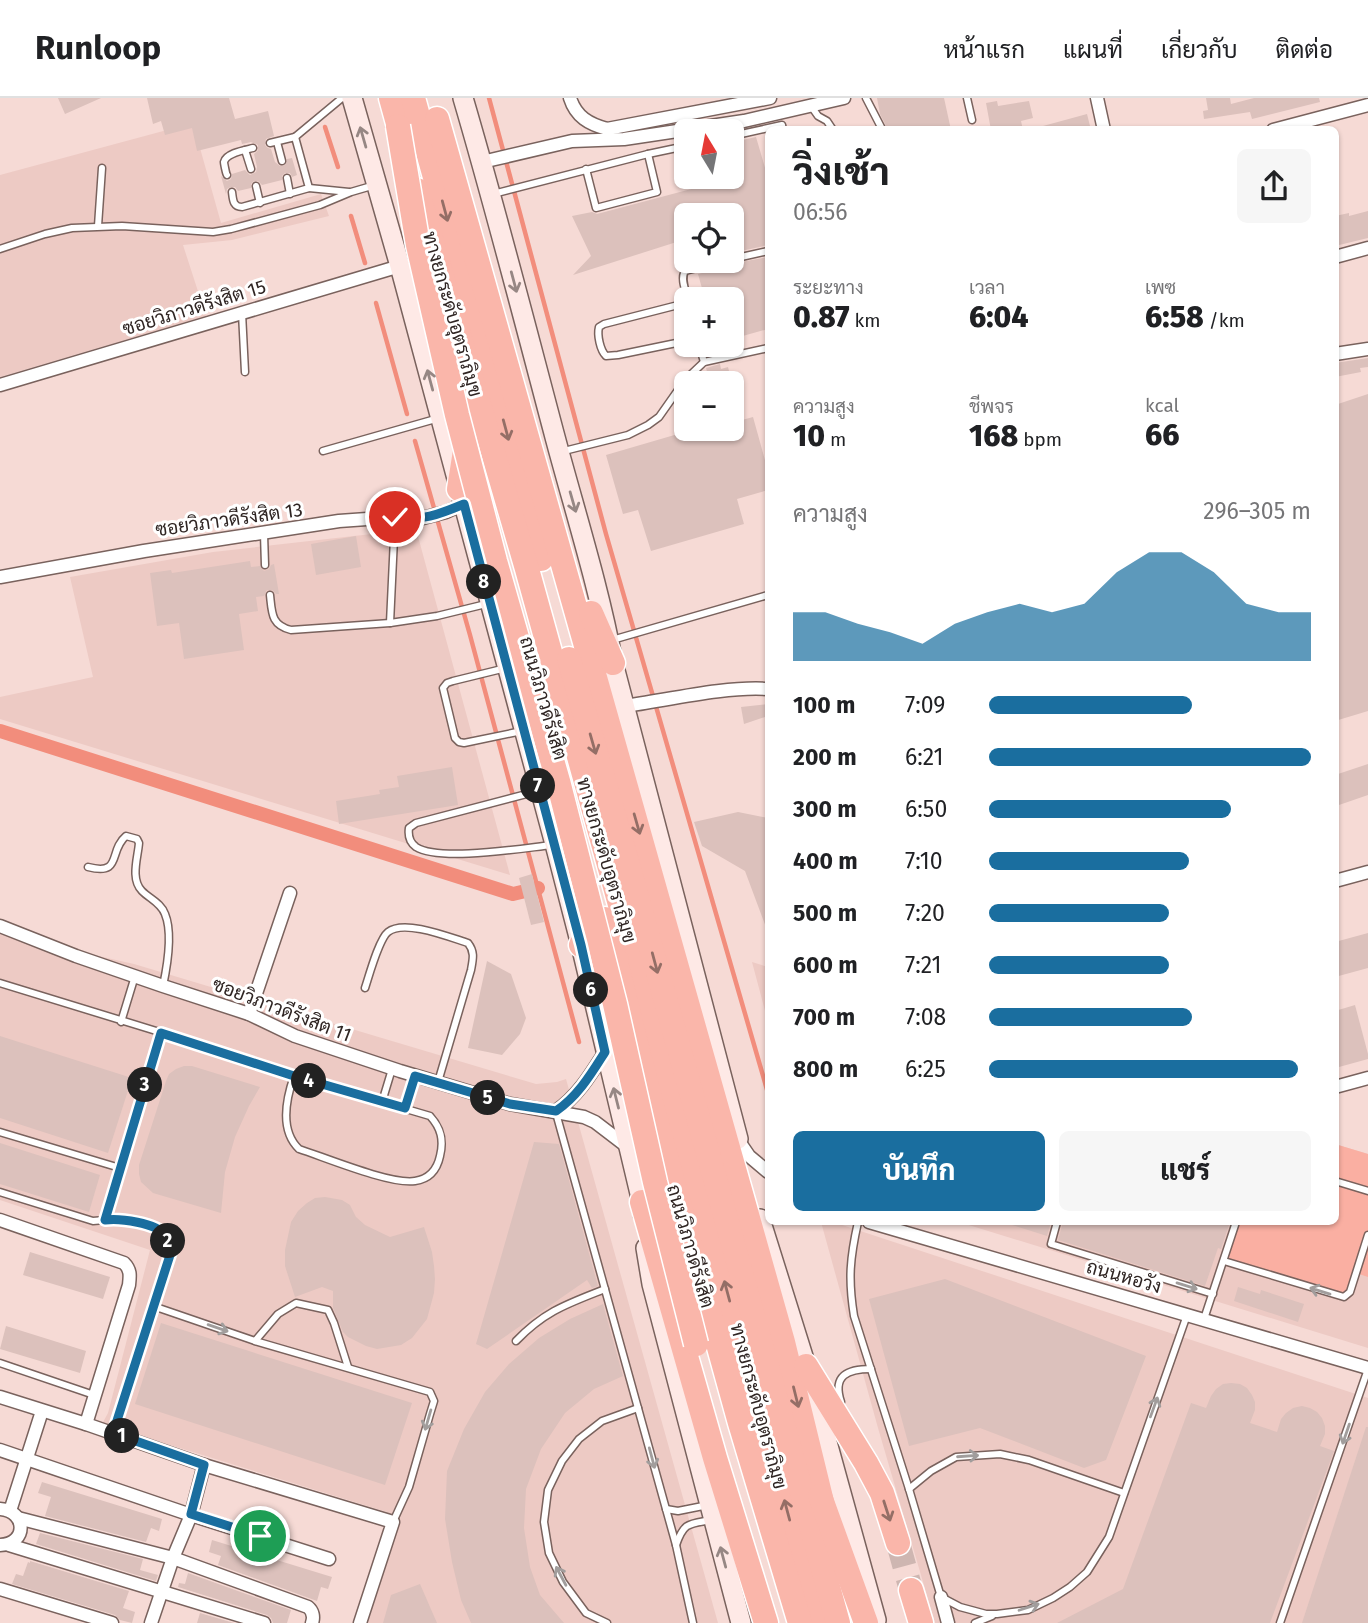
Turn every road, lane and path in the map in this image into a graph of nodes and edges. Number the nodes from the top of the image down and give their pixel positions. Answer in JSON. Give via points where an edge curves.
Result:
{"nodes":[{"id":1,"x":342,"y":98,"type":"edge"},
{"id":2,"x":352,"y":98,"type":"edge"},
{"id":3,"x":375,"y":98,"type":"edge"},
{"id":4,"x":391,"y":98,"type":"edge"},
{"id":5,"x":413,"y":98,"type":"edge"},
{"id":6,"x":431,"y":98,"type":"edge"},
{"id":7,"x":438,"y":98,"type":"edge"},
{"id":8,"x":463,"y":98,"type":"edge"},
{"id":9,"x":570,"y":98,"type":"edge"},
{"id":10,"x":770,"y":98,"type":"edge"},
{"id":11,"x":844,"y":98,"type":"edge"},
{"id":12,"x":866,"y":98,"type":"edge"},
{"id":13,"x":967,"y":98,"type":"edge"},
{"id":14,"x":1097,"y":98,"type":"edge"},
{"id":15,"x":1368,"y":105,"type":"edge"},
{"id":16,"x":811,"y":106,"type":"junction"},
{"id":17,"x":972,"y":120,"type":"dead end"},
{"id":18,"x":398,"y":126,"type":"junction"},
{"id":19,"x":830,"y":126,"type":"edge"},
{"id":20,"x":880,"y":126,"type":"edge"},
{"id":21,"x":1103,"y":126,"type":"edge"},
{"id":22,"x":1288,"y":126,"type":"edge"},
{"id":23,"x":765,"y":129,"type":"edge"},
{"id":24,"x":744,"y":133,"type":"edge"},
{"id":25,"x":295,"y":137,"type":"junction"},
{"id":26,"x":674,"y":149,"type":"edge"},
{"id":27,"x":648,"y":154,"type":"junction"},
{"id":28,"x":282,"y":161,"type":"dead end"},
{"id":29,"x":482,"y":162,"type":"junction"},
{"id":30,"x":102,"y":168,"type":"dead end"},
{"id":31,"x":251,"y":169,"type":"dead end"},
{"id":32,"x":586,"y":169,"type":"junction"},
{"id":33,"x":227,"y":175,"type":"dead end"},
{"id":34,"x":287,"y":178,"type":"dead end"},
{"id":35,"x":377,"y":185,"type":"junction"},
{"id":36,"x":256,"y":186,"type":"dead end"},
{"id":37,"x":309,"y":188,"type":"junction"},
{"id":38,"x":232,"y":192,"type":"dead end"},
{"id":39,"x":351,"y":192,"type":"junction"},
{"id":40,"x":290,"y":194,"type":"junction"},
{"id":41,"x":491,"y":195,"type":"junction"},
{"id":42,"x":260,"y":203,"type":"junction"},
{"id":43,"x":98,"y":226,"type":"junction"},
{"id":44,"x":1368,"y":248,"type":"edge"},
{"id":45,"x":0,"y":249,"type":"edge"},
{"id":46,"x":765,"y":252,"type":"edge"},
{"id":47,"x":744,"y":256,"type":"edge"},
{"id":48,"x":1339,"y":256,"type":"edge"},
{"id":49,"x":400,"y":266,"type":"junction"},
{"id":50,"x":674,"y":305,"type":"edge"},
{"id":51,"x":242,"y":313,"type":"junction"},
{"id":52,"x":674,"y":343,"type":"edge"},
{"id":53,"x":765,"y":349,"type":"edge"},
{"id":54,"x":1368,"y":349,"type":"edge"},
{"id":55,"x":1339,"y":354,"type":"edge"},
{"id":56,"x":703,"y":357,"type":"edge"},
{"id":57,"x":704,"y":362,"type":"junction"},
{"id":58,"x":245,"y":372,"type":"dead end"},
{"id":59,"x":0,"y":385,"type":"edge"},
{"id":60,"x":439,"y":418,"type":"junction"},
{"id":61,"x":469,"y":428,"type":"junction"},
{"id":62,"x":323,"y":451,"type":"dead end"},
{"id":63,"x":552,"y":459,"type":"junction"},
{"id":64,"x":456,"y":501,"type":"junction"},
{"id":65,"x":395,"y":517,"type":"junction"},
{"id":66,"x":264,"y":534,"type":"junction"},
{"id":67,"x":265,"y":565,"type":"dead end"},
{"id":68,"x":0,"y":578,"type":"edge"},
{"id":69,"x":270,"y":595,"type":"dead end"},
{"id":70,"x":765,"y":596,"type":"edge"},
{"id":71,"x":490,"y":603,"type":"junction"},
{"id":72,"x":390,"y":623,"type":"junction"},
{"id":73,"x":611,"y":652,"type":"junction"},
{"id":74,"x":507,"y":668,"type":"junction"},
{"id":75,"x":765,"y":689,"type":"edge"},
{"id":76,"x":625,"y":706,"type":"junction"},
{"id":77,"x":524,"y":730,"type":"junction"},
{"id":78,"x":540,"y":790,"type":"junction"},
{"id":79,"x":555,"y":844,"type":"junction"},
{"id":80,"x":88,"y":867,"type":"dead end"},
{"id":81,"x":1368,"y":872,"type":"edge"},
{"id":82,"x":1339,"y":880,"type":"edge"},
{"id":83,"x":290,"y":893,"type":"dead end"},
{"id":84,"x":0,"y":926,"type":"edge"},
{"id":85,"x":581,"y":945,"type":"junction"},
{"id":86,"x":617,"y":961,"type":"junction"},
{"id":87,"x":135,"y":976,"type":"junction"},
{"id":88,"x":0,"y":983,"type":"edge"},
{"id":89,"x":163,"y":986,"type":"junction"},
{"id":90,"x":365,"y":988,"type":"dead end"},
{"id":91,"x":249,"y":1014,"type":"junction"},
{"id":92,"x":121,"y":1022,"type":"junction"},
{"id":93,"x":161,"y":1033,"type":"junction"},
{"id":94,"x":605,"y":1052,"type":"junction"},
{"id":95,"x":392,"y":1069,"type":"junction"},
{"id":96,"x":294,"y":1076,"type":"junction"},
{"id":97,"x":415,"y":1076,"type":"junction"},
{"id":98,"x":1368,"y":1078,"type":"edge"},
{"id":99,"x":438,"y":1082,"type":"junction"},
{"id":100,"x":1339,"y":1086,"type":"edge"},
{"id":101,"x":382,"y":1102,"type":"junction"},
{"id":102,"x":405,"y":1108,"type":"junction"},
{"id":103,"x":556,"y":1111,"type":"junction"},
{"id":104,"x":0,"y":1132,"type":"edge"},
{"id":105,"x":738,"y":1140,"type":"junction"},
{"id":106,"x":629,"y":1148,"type":"junction"},
{"id":107,"x":120,"y":1168,"type":"junction"},
{"id":108,"x":765,"y":1169,"type":"edge"},
{"id":109,"x":1339,"y":1182,"type":"edge"},
{"id":110,"x":1368,"y":1191,"type":"edge"},
{"id":111,"x":0,"y":1192,"type":"edge"},
{"id":112,"x":642,"y":1202,"type":"junction"},
{"id":113,"x":765,"y":1219,"type":"edge"},
{"id":114,"x":105,"y":1220,"type":"junction"},
{"id":115,"x":1,"y":1222,"type":"edge"},
{"id":116,"x":767,"y":1225,"type":"edge"},
{"id":117,"x":857,"y":1225,"type":"edge"},
{"id":118,"x":879,"y":1225,"type":"edge"},
{"id":119,"x":1056,"y":1225,"type":"edge"},
{"id":120,"x":1235,"y":1225,"type":"edge"},
{"id":121,"x":1368,"y":1235,"type":"edge"},
{"id":122,"x":1224,"y":1261,"type":"junction"},
{"id":123,"x":605,"y":1289,"type":"junction"},
{"id":124,"x":1213,"y":1294,"type":"junction"},
{"id":125,"x":153,"y":1306,"type":"junction"},
{"id":126,"x":1187,"y":1314,"type":"junction"},
{"id":127,"x":1204,"y":1320,"type":"junction"},
{"id":128,"x":255,"y":1341,"type":"junction"},
{"id":129,"x":516,"y":1341,"type":"dead end"},
{"id":130,"x":0,"y":1363,"type":"edge"},
{"id":131,"x":806,"y":1366,"type":"junction"},
{"id":132,"x":348,"y":1367,"type":"junction"},
{"id":133,"x":871,"y":1369,"type":"junction"},
{"id":134,"x":1368,"y":1369,"type":"edge"},
{"id":135,"x":96,"y":1395,"type":"junction"},
{"id":136,"x":0,"y":1397,"type":"edge"},
{"id":137,"x":638,"y":1408,"type":"junction"},
{"id":138,"x":42,"y":1411,"type":"junction"},
{"id":139,"x":846,"y":1411,"type":"dead end"},
{"id":140,"x":86,"y":1424,"type":"junction"},
{"id":141,"x":113,"y":1433,"type":"junction"},
{"id":142,"x":863,"y":1439,"type":"dead end"},
{"id":143,"x":0,"y":1450,"type":"edge"},
{"id":144,"x":26,"y":1459,"type":"junction"},
{"id":145,"x":866,"y":1463,"type":"junction"},
{"id":146,"x":204,"y":1465,"type":"junction"},
{"id":147,"x":909,"y":1489,"type":"junction"},
{"id":148,"x":819,"y":1492,"type":"junction"},
{"id":149,"x":1124,"y":1493,"type":"junction"},
{"id":150,"x":666,"y":1509,"type":"junction"},
{"id":151,"x":711,"y":1512,"type":"junction"},
{"id":152,"x":10,"y":1513,"type":"edge"},
{"id":153,"x":191,"y":1514,"type":"junction"},
{"id":154,"x":393,"y":1522,"type":"junction"},
{"id":155,"x":898,"y":1543,"type":"tunnel mouth"},
{"id":156,"x":4,"y":1545,"type":"edge"},
{"id":157,"x":676,"y":1545,"type":"junction"},
{"id":158,"x":173,"y":1558,"type":"junction"},
{"id":159,"x":329,"y":1559,"type":"dead end"},
{"id":160,"x":0,"y":1589,"type":"edge"},
{"id":161,"x":911,"y":1590,"type":"tunnel mouth"},
{"id":162,"x":163,"y":1591,"type":"junction"},
{"id":163,"x":940,"y":1597,"type":"junction"},
{"id":164,"x":998,"y":1614,"type":"junction"},
{"id":165,"x":112,"y":1623,"type":"edge"},
{"id":166,"x":151,"y":1623,"type":"edge"},
{"id":167,"x":264,"y":1623,"type":"edge"},
{"id":168,"x":312,"y":1623,"type":"edge"},
{"id":169,"x":359,"y":1623,"type":"edge"},
{"id":170,"x":607,"y":1623,"type":"edge"},
{"id":171,"x":693,"y":1623,"type":"edge"},
{"id":172,"x":741,"y":1623,"type":"edge"},
{"id":173,"x":766,"y":1623,"type":"edge"},
{"id":174,"x":781,"y":1623,"type":"edge"},
{"id":175,"x":800,"y":1623,"type":"edge"},
{"id":176,"x":819,"y":1623,"type":"edge"},
{"id":177,"x":838,"y":1623,"type":"edge"},
{"id":178,"x":854,"y":1623,"type":"edge"},
{"id":179,"x":866,"y":1623,"type":"edge"},
{"id":180,"x":877,"y":1623,"type":"edge"},
{"id":181,"x":921,"y":1623,"type":"edge"},
{"id":182,"x":948,"y":1623,"type":"edge"},
{"id":183,"x":975,"y":1623,"type":"edge"},
{"id":184,"x":1280,"y":1623,"type":"edge"}],
"edges":[{"from":1,"to":25,"type":"lane"},
{"from":35,"to":2,"type":"main road","name":"ถนนวิภาวดีรังสิต","one_way":true},
{"from":3,"to":61,"type":"highway","name":"ถนนวิภาวดีรังสิต"},
{"from":4,"to":18,"type":"highway","name":"ทางยกระดับอุตราภิมุข"},
{"from":5,"to":177,"type":"highway","name":"ทางยกระดับอุตราภิมุข","one_way":true},
{"from":6,"to":148,"type":"highway","one_way":true,"via":[[783,1342]]},
{"from":7,"to":63,"type":"highway"},
{"from":8,"to":29,"type":"main road"},
{"from":9,"to":10,"type":"street","via":[[579,116],[607,129]]},
{"from":11,"to":16,"type":"street"},
{"from":12,"to":20,"type":"lane"},
{"from":13,"to":17,"type":"lane"},
{"from":14,"to":21,"type":"street"},
{"from":15,"to":22,"type":"street"},
{"from":16,"to":19,"type":"lane"},
{"from":16,"to":29,"type":"street","via":[[668,133],[572,142]]},
{"from":18,"to":174,"type":"highway","bridge":true,"via":[[418,245],[457,415],[558,781],[696,1343]]},
{"from":176,"to":18,"type":"highway","name":"ทางยกระดับอุตราภิมุข","one_way":true,"bridge":true,"via":[[527,569]]},
{"from":23,"to":24,"type":"lane"},
{"from":25,"to":28,"type":"lane","via":[[273,143]]},
{"from":25,"to":37,"type":"lane"},
{"from":26,"to":27,"type":"lane"},
{"from":27,"to":32,"type":"lane"},
{"from":27,"to":32,"type":"lane","via":[[657,192],[596,208]]},
{"from":29,"to":41,"type":"main road"},
{"from":30,"to":43,"type":"lane"},
{"from":31,"to":33,"type":"lane","via":[[249,149],[228,156]]},
{"from":32,"to":41,"type":"lane"},
{"from":34,"to":40,"type":"lane"},
{"from":35,"to":39,"type":"lane"},
{"from":35,"to":49,"type":"main road","name":"ถนนวิภาวดีรังสิต"},
{"from":36,"to":42,"type":"lane"},
{"from":37,"to":39,"type":"lane"},
{"from":37,"to":40,"type":"lane"},
{"from":38,"to":42,"type":"lane","via":[[238,207]]},
{"from":39,"to":43,"type":"lane","via":[[320,205],[213,232]]},
{"from":40,"to":42,"type":"lane"},
{"from":41,"to":63,"type":"main road","one_way":true},
{"from":43,"to":45,"type":"lane","via":[[59,231]]},
{"from":44,"to":48,"type":"street"},
{"from":46,"to":47,"type":"lane"},
{"from":49,"to":51,"type":"street","name":"ซอยวิภาวดีรังสิต 15"},
{"from":60,"to":49,"type":"main road","name":"ถนนวิภาวดีรังสิต","one_way":true},
{"from":50,"to":52,"type":"lane","via":[[604,324],[598,331],[606,356]]},
{"from":51,"to":58,"type":"lane"},
{"from":51,"to":59,"type":"street","name":"ซอยวิภาวดีรังสิต 15"},
{"from":53,"to":57,"type":"lane"},
{"from":54,"to":55,"type":"street"},
{"from":56,"to":57,"type":"lane"},
{"from":57,"to":63,"type":"lane","via":[[648,425]]},
{"from":60,"to":62,"type":"lane"},
{"from":60,"to":64,"type":"main road","name":"ถนนวิภาวดีรังสิต"},
{"from":61,"to":64,"type":"highway"},
{"from":61,"to":86,"type":"highway","name":"ถนนวิภาวดีรังสิต"},
{"from":63,"to":73,"type":"highway","one_way":true,"via":[[563,530],[595,625]]},
{"from":64,"to":65,"type":"street","name":"ซอยวิภาวดีรังสิต 13","via":[[415,520]]},
{"from":64,"to":71,"type":"main road","name":"ถนนวิภาวดีรังสิต"},
{"from":65,"to":66,"type":"street","name":"ซอยวิภาวดีรังสิต 13"},
{"from":65,"to":72,"type":"lane"},
{"from":66,"to":67,"type":"lane"},
{"from":66,"to":68,"type":"street","name":"ซอยวิภาวดีรังสิต 13"},
{"from":69,"to":72,"type":"lane","via":[[272,615],[282,628]]},
{"from":70,"to":73,"type":"lane"},
{"from":71,"to":72,"type":"lane"},
{"from":71,"to":74,"type":"main road","name":"ถนนวิภาวดีรังสิต"},
{"from":73,"to":76,"type":"main road"},
{"from":74,"to":77,"type":"main road","name":"ถนนวิภาวดีรังสิต"},
{"from":74,"to":77,"type":"lane","via":[[453,681],[443,688],[454,738],[464,743]]},
{"from":75,"to":76,"type":"street"},
{"from":76,"to":105,"type":"main road"},
{"from":77,"to":78,"type":"main road","name":"ถนนวิภาวดีรังสิต"},
{"from":78,"to":79,"type":"main road","name":"ถนนวิภาวดีรังสิต"},
{"from":78,"to":79,"type":"lane","via":[[436,816],[416,823],[408,835],[415,847],[442,853]]},
{"from":79,"to":85,"type":"main road","name":"ถนนวิภาวดีรังสิต"},
{"from":80,"to":89,"type":"lane","via":[[106,869],[122,839],[137,839],[138,885],[166,916],[168,958]]},
{"from":81,"to":82,"type":"street"},
{"from":83,"to":91,"type":"street"},
{"from":84,"to":87,"type":"street","name":"ซอยวิภาวดีรังสิต 11"},
{"from":85,"to":86,"type":"highway"},
{"from":85,"to":94,"type":"main road","name":"ถนนวิภาวดีรังสิต"},
{"from":86,"to":175,"type":"highway","name":"ถนนวิภาวดีรังสิต","via":[[740,1423]]},
{"from":87,"to":89,"type":"street","name":"ซอยวิภาวดีรังสิต 11"},
{"from":87,"to":92,"type":"lane"},
{"from":88,"to":92,"type":"lane"},
{"from":89,"to":91,"type":"street","name":"ซอยวิภาวดีรังสิต 11"},
{"from":90,"to":99,"type":"lane","via":[[387,932],[403,926],[468,943],[471,970]]},
{"from":91,"to":95,"type":"street","name":"ซอยวิภาวดีรังสิต 11","via":[[295,1036]]},
{"from":92,"to":93,"type":"lane"},
{"from":93,"to":96,"type":"lane"},
{"from":93,"to":107,"type":"lane"},
{"from":94,"to":103,"type":"street","via":[[581,1088]]},
{"from":106,"to":94,"type":"main road","name":"ถนนวิภาวดีรังสิต","one_way":true},
{"from":95,"to":97,"type":"street","name":"ซอยวิภาวดีรังสิต 11"},
{"from":95,"to":101,"type":"lane"},
{"from":96,"to":101,"type":"lane"},
{"from":96,"to":102,"type":"lane","via":[[286,1105],[288,1130],[299,1149],[409,1182],[434,1172],[442,1139],[430,1116]]},
{"from":97,"to":99,"type":"street","name":"ซอยวิภาวดีรังสิต 11"},
{"from":97,"to":102,"type":"lane"},
{"from":98,"to":100,"type":"street"},
{"from":99,"to":103,"type":"street","name":"ซอยวิภาวดีรังสิต 11","via":[[510,1104]]},
{"from":101,"to":102,"type":"lane"},
{"from":103,"to":106,"type":"street","name":"ซอยวิภาวดีรังสิต 11","via":[[595,1122]]},
{"from":103,"to":123,"type":"lane"},
{"from":104,"to":107,"type":"lane"},
{"from":105,"to":108,"type":"street"},
{"from":105,"to":113,"type":"main road"},
{"from":106,"to":112,"type":"main road","name":"ถนนวิภาวดีรังสิต"},
{"from":107,"to":114,"type":"lane"},
{"from":109,"to":110,"type":"lane"},
{"from":111,"to":114,"type":"lane","via":[[93,1221]]},
{"from":112,"to":151,"type":"main road","name":"ถนนวิภาวดีรังสิต","via":[[647,1262]]},
{"from":112,"to":173,"type":"highway"},
{"from":114,"to":125,"type":"lane","via":[[125,1220],[165,1235],[171,1252]]},
{"from":115,"to":135,"type":"street","via":[[128,1267],[129,1285]]},
{"from":116,"to":131,"type":"main road"},
{"from":117,"to":133,"type":"lane","via":[[850,1293]]},
{"from":118,"to":126,"type":"street","name":"ถนนหอวัง"},
{"from":119,"to":124,"type":"lane","one_way":true,"via":[[1051,1244]]},
{"from":120,"to":122,"type":"lane"},
{"from":121,"to":122,"type":"lane","one_way":true,"via":[[1350,1292],[1344,1297]]},
{"from":122,"to":124,"type":"lane"},
{"from":123,"to":129,"type":"lane","via":[[556,1309]]},
{"from":123,"to":137,"type":"lane"},
{"from":124,"to":127,"type":"lane"},
{"from":125,"to":128,"type":"lane","one_way":true},
{"from":125,"to":141,"type":"lane"},
{"from":126,"to":127,"type":"street","name":"ถนนหอวัง"},
{"from":149,"to":126,"type":"lane","one_way":true},
{"from":127,"to":134,"type":"street","name":"ถนนหอวัง"},
{"from":128,"to":132,"type":"lane"},
{"from":128,"to":132,"type":"lane","via":[[278,1314],[296,1303],[328,1310]]},
{"from":130,"to":135,"type":"lane"},
{"from":131,"to":145,"type":"highway"},
{"from":131,"to":180,"type":"main road"},
{"from":132,"to":154,"type":"lane","one_way":true,"via":[[422,1388],[434,1401],[409,1487]]},
{"from":133,"to":139,"type":"lane","via":[[847,1372],[839,1382],[838,1394]]},
{"from":133,"to":147,"type":"lane"},
{"from":134,"to":184,"type":"lane","one_way":true},
{"from":135,"to":140,"type":"street"},
{"from":136,"to":138,"type":"street"},
{"from":137,"to":150,"type":"lane","one_way":true},
{"from":170,"to":137,"type":"lane","one_way":true,"via":[[586,1613],[563,1582],[550,1553],[544,1522],[548,1490],[579,1438],[602,1421]]},
{"from":138,"to":140,"type":"street"},
{"from":138,"to":144,"type":"street"},
{"from":140,"to":141,"type":"street"},
{"from":141,"to":146,"type":"street"},
{"from":142,"to":145,"type":"lane"},
{"from":143,"to":144,"type":"street"},
{"from":144,"to":152,"type":"street"},
{"from":144,"to":153,"type":"street"},
{"from":145,"to":155,"type":"highway","one_way":true,"via":[[882,1493]]},
{"from":146,"to":153,"type":"street"},
{"from":146,"to":154,"type":"street"},
{"from":147,"to":149,"type":"lane","one_way":true,"via":[[956,1457],[1000,1454],[1047,1465]]},
{"from":147,"to":163,"type":"lane"},
{"from":148,"to":178,"type":"highway"},
{"from":148,"to":179,"type":"highway"},
{"from":164,"to":149,"type":"lane","one_way":true,"via":[[1028,1609],[1053,1598],[1087,1572],[1109,1536]]},
{"from":150,"to":151,"type":"lane"},
{"from":150,"to":157,"type":"lane"},
{"from":151,"to":157,"type":"lane","via":[[683,1529]]},
{"from":172,"to":151,"type":"main road","name":"ถนนวิภาวดีรังสิต","one_way":true},
{"from":152,"to":156,"type":"street","via":[[21,1527],[19,1536]]},
{"from":152,"to":158,"type":"street"},
{"from":153,"to":158,"type":"street"},
{"from":153,"to":159,"type":"street"},
{"from":154,"to":169,"type":"street"},
{"from":156,"to":162,"type":"street"},
{"from":157,"to":171,"type":"lane"},
{"from":158,"to":162,"type":"street"},
{"from":158,"to":168,"type":"street","via":[[308,1607]]},
{"from":160,"to":165,"type":"street"},
{"from":161,"to":181,"type":"highway"},
{"from":162,"to":166,"type":"street"},
{"from":162,"to":167,"type":"street"},
{"from":163,"to":164,"type":"lane","via":[[960,1607]]},
{"from":163,"to":182,"type":"street"},
{"from":164,"to":183,"type":"lane"}]}
